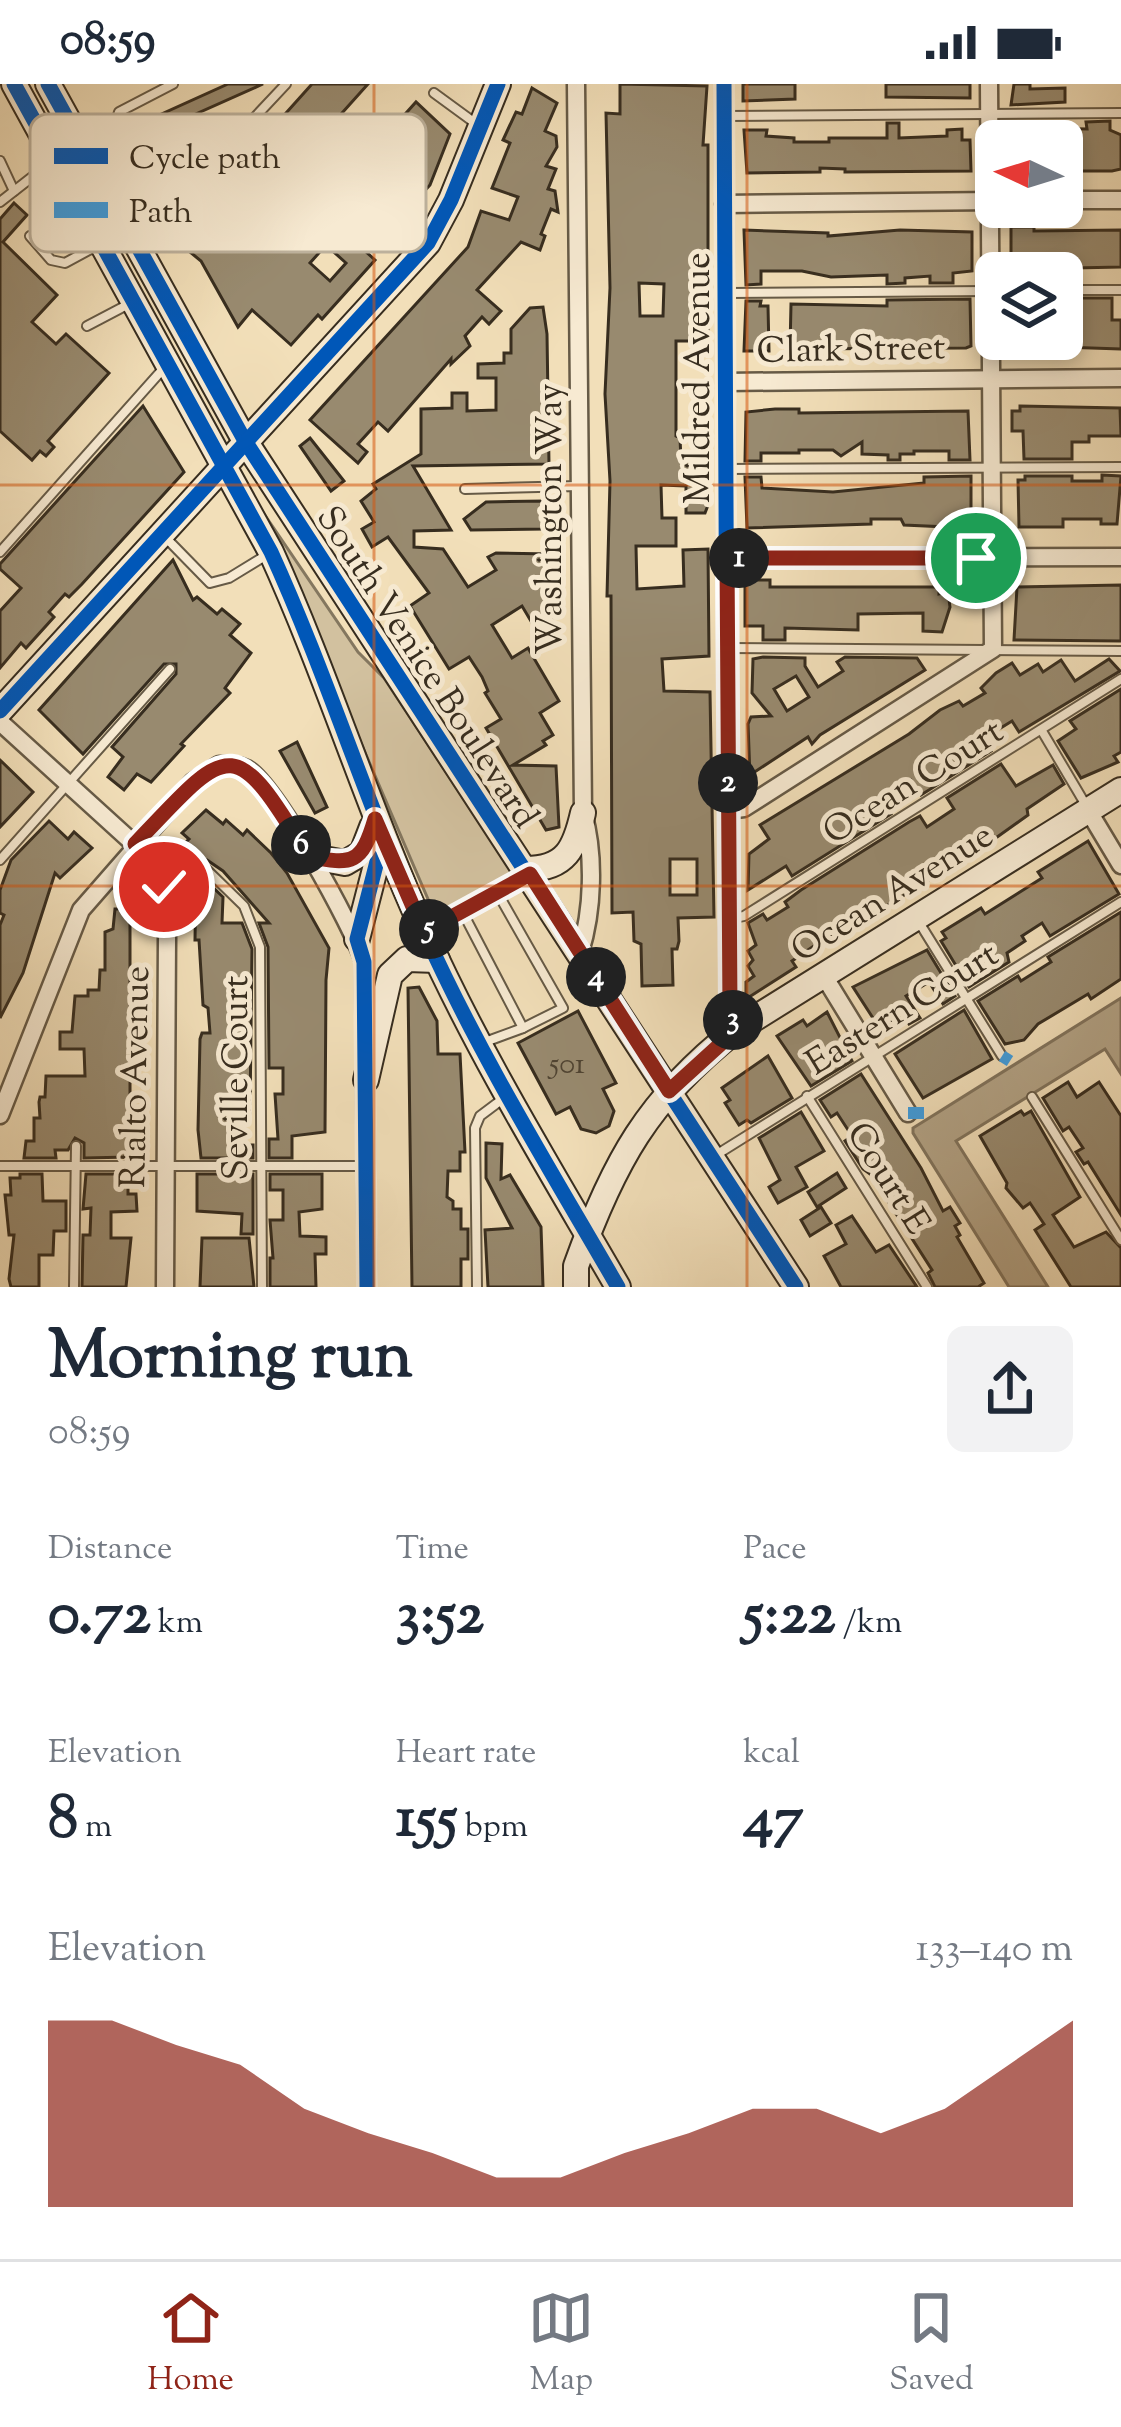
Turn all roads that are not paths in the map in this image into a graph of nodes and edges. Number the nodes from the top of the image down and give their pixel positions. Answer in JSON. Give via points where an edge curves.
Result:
{"nodes":[{"id":1,"x":14,"y":84,"type":"edge"},
{"id":2,"x":48,"y":84,"type":"edge"},
{"id":3,"x":173,"y":84,"type":"edge"},
{"id":4,"x":286,"y":84,"type":"edge"},
{"id":5,"x":499,"y":84,"type":"edge"},
{"id":6,"x":577,"y":84,"type":"edge"},
{"id":7,"x":724,"y":84,"type":"edge"},
{"id":8,"x":989,"y":84,"type":"edge"},
{"id":9,"x":434,"y":94,"type":"dead end"},
{"id":10,"x":989,"y":113,"type":"junction"},
{"id":11,"x":1121,"y":113,"type":"edge"},
{"id":12,"x":31,"y":114,"type":"edge"},
{"id":13,"x":64,"y":114,"type":"edge"},
{"id":14,"x":118,"y":114,"type":"edge"},
{"id":15,"x":258,"y":114,"type":"edge"},
{"id":16,"x":724,"y":116,"type":"junction"},
{"id":17,"x":989,"y":120,"type":"edge"},
{"id":18,"x":481,"y":128,"type":"junction"},
{"id":19,"x":0,"y":161,"type":"edge"},
{"id":20,"x":30,"y":178,"type":"edge"},
{"id":21,"x":14,"y":191,"type":"junction"},
{"id":22,"x":1083,"y":200,"type":"edge"},
{"id":23,"x":1121,"y":200,"type":"edge"},
{"id":24,"x":975,"y":201,"type":"edge"},
{"id":25,"x":0,"y":202,"type":"edge"},
{"id":26,"x":724,"y":204,"type":"junction"},
{"id":27,"x":426,"y":245,"type":"edge"},
{"id":28,"x":44,"y":252,"type":"edge"},
{"id":29,"x":77,"y":252,"type":"edge"},
{"id":30,"x":106,"y":252,"type":"edge"},
{"id":31,"x":141,"y":252,"type":"edge"},
{"id":32,"x":420,"y":252,"type":"edge"},
{"id":33,"x":975,"y":290,"type":"edge"},
{"id":34,"x":1083,"y":290,"type":"edge"},
{"id":35,"x":1121,"y":290,"type":"edge"},
{"id":36,"x":725,"y":292,"type":"junction"},
{"id":37,"x":134,"y":302,"type":"junction"},
{"id":38,"x":87,"y":326,"type":"dead end"},
{"id":39,"x":991,"y":360,"type":"edge"},
{"id":40,"x":169,"y":364,"type":"junction"},
{"id":41,"x":1121,"y":378,"type":"edge"},
{"id":42,"x":991,"y":379,"type":"junction"},
{"id":43,"x":726,"y":382,"type":"junction"},
{"id":44,"x":245,"y":441,"type":"junction"},
{"id":45,"x":225,"y":462,"type":"junction"},
{"id":46,"x":1121,"y":466,"type":"edge"},
{"id":47,"x":992,"y":467,"type":"junction"},
{"id":48,"x":727,"y":469,"type":"junction"},
{"id":49,"x":581,"y":486,"type":"junction"},
{"id":50,"x":465,"y":489,"type":"dead end"},
{"id":51,"x":161,"y":533,"type":"junction"},
{"id":52,"x":0,"y":552,"type":"edge"},
{"id":53,"x":272,"y":552,"type":"junction"},
{"id":54,"x":1121,"y":557,"type":"edge"},
{"id":55,"x":727,"y":558,"type":"junction"},
{"id":56,"x":992,"y":558,"type":"junction"},
{"id":57,"x":728,"y":648,"type":"junction"},
{"id":58,"x":993,"y":649,"type":"junction"},
{"id":59,"x":1121,"y":651,"type":"edge"},
{"id":60,"x":170,"y":669,"type":"dead end"},
{"id":61,"x":1121,"y":679,"type":"edge"},
{"id":62,"x":0,"y":711,"type":"edge"},
{"id":63,"x":0,"y":722,"type":"edge"},
{"id":64,"x":1042,"y":731,"type":"junction"},
{"id":65,"x":68,"y":782,"type":"junction"},
{"id":66,"x":1121,"y":790,"type":"edge"},
{"id":67,"x":1088,"y":810,"type":"junction"},
{"id":68,"x":728,"y":811,"type":"junction"},
{"id":69,"x":583,"y":813,"type":"junction"},
{"id":70,"x":379,"y":828,"type":"junction"},
{"id":71,"x":135,"y":844,"type":"junction"},
{"id":72,"x":308,"y":856,"type":"junction"},
{"id":73,"x":0,"y":860,"type":"edge"},
{"id":74,"x":154,"y":862,"type":"junction"},
{"id":75,"x":1121,"y":865,"type":"edge"},
{"id":76,"x":528,"y":871,"type":"junction"},
{"id":77,"x":497,"y":892,"type":"junction"},
{"id":78,"x":1121,"y":902,"type":"edge"},
{"id":79,"x":462,"y":911,"type":"junction"},
{"id":80,"x":916,"y":918,"type":"junction"},
{"id":81,"x":728,"y":920,"type":"junction"},
{"id":82,"x":424,"y":932,"type":"junction"},
{"id":83,"x":357,"y":939,"type":"junction"},
{"id":84,"x":580,"y":952,"type":"junction"},
{"id":85,"x":437,"y":960,"type":"junction"},
{"id":86,"x":824,"y":976,"type":"junction"},
{"id":87,"x":966,"y":999,"type":"junction"},
{"id":88,"x":523,"y":1028,"type":"junction"},
{"id":89,"x":736,"y":1030,"type":"junction"},
{"id":90,"x":481,"y":1044,"type":"junction"},
{"id":91,"x":1002,"y":1056,"type":"dead end"},
{"id":92,"x":873,"y":1057,"type":"junction"},
{"id":93,"x":366,"y":1080,"type":"junction"},
{"id":94,"x":669,"y":1091,"type":"junction"},
{"id":95,"x":508,"y":1095,"type":"junction"},
{"id":96,"x":807,"y":1096,"type":"junction"},
{"id":97,"x":1033,"y":1097,"type":"dead end"},
{"id":98,"x":908,"y":1113,"type":"dead end"},
{"id":99,"x":0,"y":1115,"type":"edge"},
{"id":100,"x":76,"y":1146,"type":"dead end"},
{"id":101,"x":710,"y":1159,"type":"junction"},
{"id":102,"x":262,"y":1165,"type":"junction"},
{"id":103,"x":0,"y":1166,"type":"edge"},
{"id":104,"x":74,"y":1166,"type":"junction"},
{"id":105,"x":164,"y":1166,"type":"junction"},
{"id":106,"x":366,"y":1166,"type":"junction"},
{"id":107,"x":586,"y":1237,"type":"junction"},
{"id":108,"x":1121,"y":1240,"type":"edge"},
{"id":109,"x":74,"y":1287,"type":"edge"},
{"id":110,"x":165,"y":1287,"type":"edge"},
{"id":111,"x":262,"y":1287,"type":"edge"},
{"id":112,"x":367,"y":1287,"type":"edge"},
{"id":113,"x":477,"y":1287,"type":"edge"},
{"id":114,"x":576,"y":1287,"type":"edge"},
{"id":115,"x":617,"y":1287,"type":"edge"},
{"id":116,"x":796,"y":1287,"type":"edge"},
{"id":117,"x":927,"y":1287,"type":"edge"}],
"edges":[{"from":1,"to":12,"type":"main road"},
{"from":2,"to":13,"type":"main road","name":"South Venice Boulevard"},
{"from":3,"to":14,"type":"lane"},
{"from":4,"to":15,"type":"lane"},
{"from":5,"to":18,"type":"main road"},
{"from":6,"to":49,"type":"street","name":"Washington Way"},
{"from":7,"to":16,"type":"street","name":"Mildred Avenue"},
{"from":8,"to":10,"type":"street"},
{"from":9,"to":18,"type":"lane"},
{"from":10,"to":11,"type":"lane"},
{"from":10,"to":16,"type":"lane"},
{"from":10,"to":17,"type":"street"},
{"from":16,"to":26,"type":"street","name":"Mildred Avenue"},
{"from":18,"to":27,"type":"main road"},
{"from":19,"to":21,"type":"lane"},
{"from":20,"to":21,"type":"lane"},
{"from":21,"to":25,"type":"lane"},
{"from":22,"to":23,"type":"street"},
{"from":24,"to":26,"type":"street"},
{"from":26,"to":36,"type":"street","name":"Mildred Avenue"},
{"from":28,"to":29,"type":"lane","via":[[65,263]]},
{"from":30,"to":37,"type":"main road"},
{"from":31,"to":44,"type":"main road","name":"South Venice Boulevard"},
{"from":32,"to":44,"type":"main road"},
{"from":33,"to":36,"type":"lane"},
{"from":34,"to":35,"type":"lane"},
{"from":36,"to":43,"type":"street","name":"Mildred Avenue"},
{"from":37,"to":38,"type":"lane"},
{"from":37,"to":40,"type":"main road"},
{"from":39,"to":42,"type":"street"},
{"from":40,"to":45,"type":"main road"},
{"from":40,"to":52,"type":"lane"},
{"from":41,"to":42,"type":"street","name":"Clark Street"},
{"from":42,"to":43,"type":"street","name":"Clark Street"},
{"from":42,"to":47,"type":"street"},
{"from":43,"to":48,"type":"street","name":"Mildred Avenue"},
{"from":44,"to":45,"type":"main road"},
{"from":44,"to":76,"type":"main road","name":"South Venice Boulevard"},
{"from":45,"to":51,"type":"main road"},
{"from":45,"to":53,"type":"main road"},
{"from":46,"to":47,"type":"lane"},
{"from":47,"to":48,"type":"lane"},
{"from":47,"to":56,"type":"street"},
{"from":48,"to":55,"type":"street","name":"Mildred Avenue"},
{"from":49,"to":50,"type":"lane"},
{"from":49,"to":69,"type":"street","name":"Washington Way"},
{"from":51,"to":53,"type":"lane","via":[[210,583]]},
{"from":51,"to":62,"type":"main road"},
{"from":53,"to":70,"type":"main road"},
{"from":54,"to":56,"type":"street"},
{"from":55,"to":56,"type":"street"},
{"from":55,"to":57,"type":"street","name":"Mildred Avenue"},
{"from":56,"to":58,"type":"street"},
{"from":57,"to":58,"type":"lane"},
{"from":57,"to":68,"type":"street","name":"Mildred Avenue"},
{"from":58,"to":59,"type":"lane"},
{"from":58,"to":68,"type":"street"},
{"from":60,"to":65,"type":"lane"},
{"from":61,"to":64,"type":"lane","name":"Ocean Court"},
{"from":63,"to":65,"type":"street"},
{"from":64,"to":67,"type":"lane"},
{"from":64,"to":81,"type":"lane","name":"Ocean Court"},
{"from":65,"to":71,"type":"street"},
{"from":65,"to":73,"type":"lane"},
{"from":66,"to":67,"type":"main road","name":"Ocean Avenue"},
{"from":67,"to":75,"type":"street"},
{"from":67,"to":80,"type":"main road","name":"Ocean Avenue"},
{"from":68,"to":81,"type":"street","name":"Mildred Avenue"},
{"from":69,"to":76,"type":"main road","via":[[570,854]]},
{"from":69,"to":84,"type":"street","name":"Washington Way","via":[[589,923]]},
{"from":70,"to":72,"type":"main road","via":[[345,862]]},
{"from":70,"to":82,"type":"main road"},
{"from":70,"to":83,"type":"main road"},
{"from":71,"to":72,"type":"street","via":[[193,782],[234,765],[267,788]]},
{"from":71,"to":74,"type":"street"},
{"from":71,"to":99,"type":"street","via":[[72,927]]},
{"from":72,"to":83,"type":"street"},
{"from":74,"to":102,"type":"lane","name":"Seville Court","via":[[205,868],[253,922],[260,946]]},
{"from":74,"to":105,"type":"street","name":"Rialto Avenue","via":[[167,938]]},
{"from":76,"to":77,"type":"lane"},
{"from":76,"to":84,"type":"main road","name":"South Venice Boulevard"},
{"from":77,"to":79,"type":"lane"},
{"from":77,"to":88,"type":"lane","via":[[563,1008]]},
{"from":78,"to":87,"type":"lane","name":"Eastern Court"},
{"from":79,"to":82,"type":"lane"},
{"from":79,"to":88,"type":"lane"},
{"from":80,"to":86,"type":"main road","name":"Ocean Avenue"},
{"from":80,"to":87,"type":"lane"},
{"from":81,"to":89,"type":"street","name":"Mildred Avenue"},
{"from":82,"to":85,"type":"main road"},
{"from":83,"to":93,"type":"street"},
{"from":84,"to":94,"type":"main road","name":"South Venice Boulevard"},
{"from":85,"to":90,"type":"main road"},
{"from":85,"to":93,"type":"main road","via":[[407,959],[390,975]]},
{"from":86,"to":89,"type":"main road","name":"Ocean Avenue"},
{"from":86,"to":92,"type":"street"},
{"from":87,"to":91,"type":"lane"},
{"from":87,"to":92,"type":"lane","name":"Eastern Court"},
{"from":88,"to":90,"type":"lane"},
{"from":89,"to":94,"type":"main road","name":"Ocean Avenue"},
{"from":90,"to":95,"type":"main road"},
{"from":92,"to":96,"type":"lane","name":"Eastern Court"},
{"from":92,"to":98,"type":"street"},
{"from":93,"to":106,"type":"street"},
{"from":94,"to":101,"type":"main road","name":"South Venice Boulevard"},
{"from":94,"to":107,"type":"main road","name":"Ocean Avenue","via":[[626,1150]]},
{"from":95,"to":107,"type":"main road"},
{"from":95,"to":113,"type":"lane","via":[[475,1127]]},
{"from":96,"to":101,"type":"lane","name":"Eastern Court"},
{"from":96,"to":117,"type":"lane","name":"Court E"},
{"from":97,"to":108,"type":"lane"},
{"from":100,"to":104,"type":"lane"},
{"from":101,"to":116,"type":"main road","name":"South Venice Boulevard"},
{"from":102,"to":105,"type":"lane"},
{"from":102,"to":106,"type":"lane"},
{"from":102,"to":111,"type":"lane","name":"Seville Court"},
{"from":103,"to":104,"type":"lane"},
{"from":104,"to":105,"type":"lane"},
{"from":104,"to":109,"type":"lane"},
{"from":105,"to":110,"type":"street","name":"Rialto Avenue"},
{"from":106,"to":112,"type":"street"},
{"from":107,"to":114,"type":"main road","name":"Ocean Avenue"},
{"from":107,"to":115,"type":"main road"}]}
